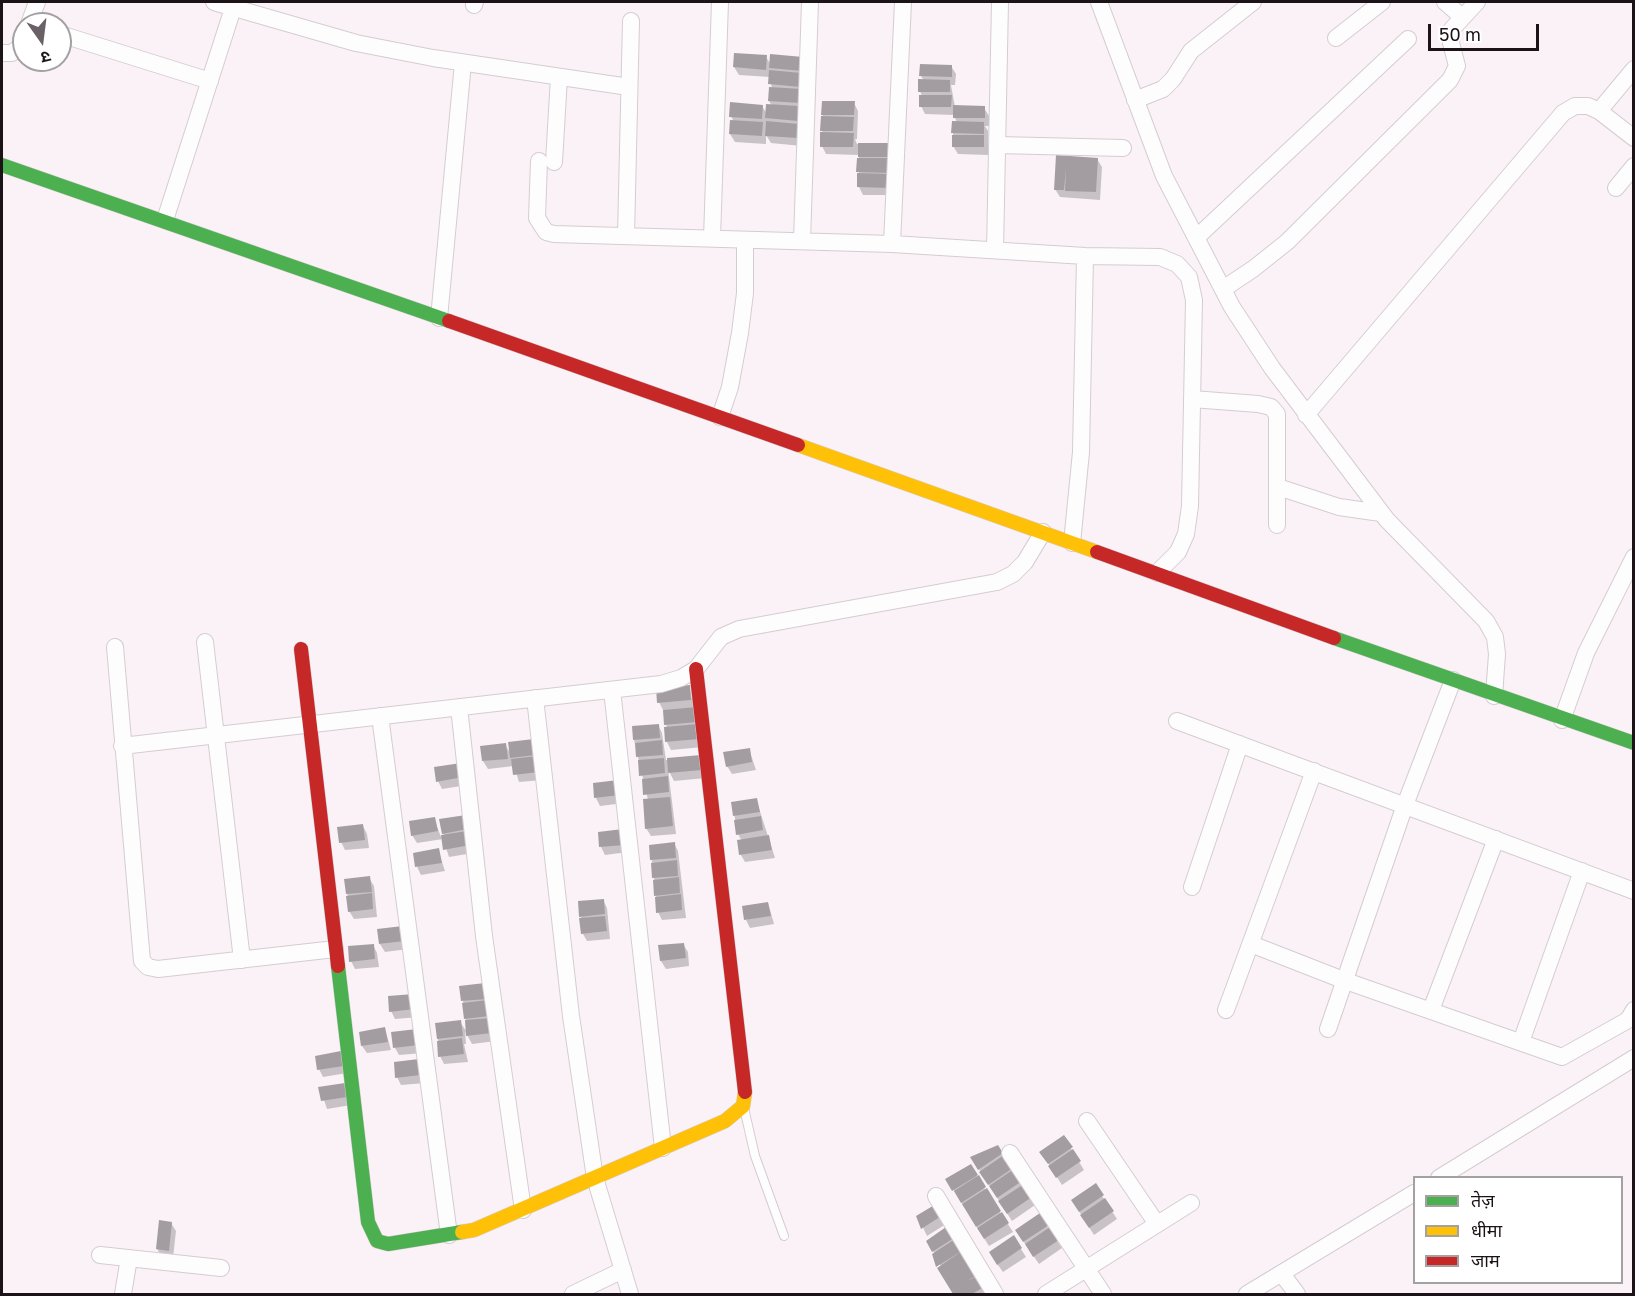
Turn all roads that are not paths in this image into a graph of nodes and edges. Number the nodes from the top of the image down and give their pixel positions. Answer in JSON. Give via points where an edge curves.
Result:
{"nodes":[{"id":1,"x":214,"y":2,"type":"edge"},
{"id":2,"x":720,"y":2,"type":"edge"},
{"id":3,"x":810,"y":2,"type":"edge"},
{"id":4,"x":903,"y":2,"type":"edge"},
{"id":5,"x":1000,"y":2,"type":"edge"},
{"id":6,"x":1099,"y":2,"type":"edge"},
{"id":7,"x":1253,"y":2,"type":"edge"},
{"id":8,"x":1382,"y":2,"type":"edge"},
{"id":9,"x":1445,"y":2,"type":"edge"},
{"id":10,"x":1477,"y":2,"type":"edge"},
{"id":11,"x":234,"y":5,"type":"edge"},
{"id":12,"x":1461,"y":16,"type":"junction"},
{"id":13,"x":631,"y":21,"type":"dead end"},
{"id":14,"x":72,"y":38,"type":"edge"},
{"id":15,"x":1336,"y":38,"type":"dead end"},
{"id":16,"x":1408,"y":39,"type":"dead end"},
{"id":17,"x":463,"y":63,"type":"junction"},
{"id":18,"x":1634,"y":69,"type":"edge"},
{"id":19,"x":559,"y":77,"type":"junction"},
{"id":20,"x":210,"y":81,"type":"junction"},
{"id":21,"x":629,"y":87,"type":"junction"},
{"id":22,"x":1135,"y":100,"type":"junction"},
{"id":23,"x":1599,"y":111,"type":"junction"},
{"id":24,"x":1634,"y":138,"type":"edge"},
{"id":25,"x":997,"y":145,"type":"junction"},
{"id":26,"x":1123,"y":148,"type":"dead end"},
{"id":27,"x":2,"y":165,"type":"edge"},
{"id":28,"x":1634,"y":166,"type":"edge"},
{"id":29,"x":1616,"y":188,"type":"dead end"},
{"id":30,"x":165,"y":220,"type":"junction"},
{"id":31,"x":626,"y":236,"type":"junction"},
{"id":32,"x":712,"y":238,"type":"junction"},
{"id":33,"x":1196,"y":238,"type":"junction"},
{"id":34,"x":744,"y":240,"type":"junction"},
{"id":35,"x":802,"y":242,"type":"junction"},
{"id":36,"x":892,"y":244,"type":"junction"},
{"id":37,"x":995,"y":250,"type":"junction"},
{"id":38,"x":1085,"y":256,"type":"junction"},
{"id":39,"x":1223,"y":289,"type":"junction"},
{"id":40,"x":439,"y":318,"type":"junction"},
{"id":41,"x":1192,"y":399,"type":"junction"},
{"id":42,"x":1306,"y":415,"type":"junction"},
{"id":43,"x":720,"y":417,"type":"junction"},
{"id":44,"x":1278,"y":487,"type":"junction"},
{"id":45,"x":1381,"y":513,"type":"junction"},
{"id":46,"x":1277,"y":525,"type":"dead end"},
{"id":47,"x":1043,"y":532,"type":"junction"},
{"id":48,"x":1072,"y":543,"type":"junction"},
{"id":49,"x":1634,"y":557,"type":"edge"},
{"id":50,"x":1157,"y":573,"type":"junction"},
{"id":51,"x":205,"y":642,"type":"dead end"},
{"id":52,"x":115,"y":647,"type":"dead end"},
{"id":53,"x":301,"y":649,"type":"dead end"},
{"id":54,"x":696,"y":669,"type":"junction"},
{"id":55,"x":1453,"y":680,"type":"junction"},
{"id":56,"x":612,"y":690,"type":"junction"},
{"id":57,"x":1494,"y":696,"type":"junction"},
{"id":58,"x":536,"y":698,"type":"junction"},
{"id":59,"x":459,"y":707,"type":"junction"},
{"id":60,"x":380,"y":716,"type":"junction"},
{"id":61,"x":1563,"y":720,"type":"junction"},
{"id":62,"x":1177,"y":721,"type":"dead end"},
{"id":63,"x":309,"y":724,"type":"junction"},
{"id":64,"x":216,"y":735,"type":"junction"},
{"id":65,"x":1634,"y":743,"type":"edge"},
{"id":66,"x":1240,"y":744,"type":"junction"},
{"id":67,"x":122,"y":746,"type":"junction"},
{"id":68,"x":1314,"y":771,"type":"junction"},
{"id":69,"x":1405,"y":805,"type":"junction"},
{"id":70,"x":1496,"y":839,"type":"junction"},
{"id":71,"x":1582,"y":871,"type":"junction"},
{"id":72,"x":1192,"y":886,"type":"dead end"},
{"id":73,"x":1634,"y":891,"type":"edge"},
{"id":74,"x":1251,"y":944,"type":"junction"},
{"id":75,"x":335,"y":949,"type":"junction"},
{"id":76,"x":242,"y":960,"type":"junction"},
{"id":77,"x":1344,"y":980,"type":"junction"},
{"id":78,"x":1226,"y":1010,"type":"dead end"},
{"id":79,"x":1431,"y":1010,"type":"junction"},
{"id":80,"x":1634,"y":1010,"type":"edge"},
{"id":81,"x":1328,"y":1029,"type":"dead end"},
{"id":82,"x":1521,"y":1042,"type":"junction"},
{"id":83,"x":1634,"y":1058,"type":"edge"},
{"id":84,"x":744,"y":1106,"type":"junction"},
{"id":85,"x":1087,"y":1121,"type":"dead end"},
{"id":86,"x":663,"y":1148,"type":"junction"},
{"id":87,"x":1011,"y":1153,"type":"dead end"},
{"id":88,"x":1442,"y":1176,"type":"edge"},
{"id":89,"x":595,"y":1178,"type":"junction"},
{"id":90,"x":1413,"y":1193,"type":"edge"},
{"id":91,"x":936,"y":1196,"type":"dead end"},
{"id":92,"x":1191,"y":1203,"type":"dead end"},
{"id":93,"x":524,"y":1210,"type":"junction"},
{"id":94,"x":1157,"y":1224,"type":"junction"},
{"id":95,"x":449,"y":1235,"type":"junction"},
{"id":96,"x":784,"y":1236,"type":"dead end"},
{"id":97,"x":100,"y":1255,"type":"dead end"},
{"id":98,"x":129,"y":1258,"type":"junction"},
{"id":99,"x":221,"y":1268,"type":"dead end"},
{"id":100,"x":1086,"y":1269,"type":"junction"},
{"id":101,"x":623,"y":1270,"type":"junction"},
{"id":102,"x":1282,"y":1274,"type":"junction"},
{"id":103,"x":123,"y":1294,"type":"edge"},
{"id":104,"x":573,"y":1294,"type":"edge"},
{"id":105,"x":630,"y":1294,"type":"edge"},
{"id":106,"x":995,"y":1294,"type":"edge"},
{"id":107,"x":1046,"y":1294,"type":"edge"},
{"id":108,"x":1103,"y":1294,"type":"edge"},
{"id":109,"x":1247,"y":1294,"type":"edge"},
{"id":110,"x":1297,"y":1294,"type":"edge"}],
"edges":[{"from":1,"to":11,"type":"street"},
{"from":2,"to":32,"type":"street"},
{"from":3,"to":35,"type":"street"},
{"from":4,"to":36,"type":"street"},
{"from":5,"to":25,"type":"street"},
{"from":6,"to":22,"type":"street"},
{"from":7,"to":22,"type":"street","via":[[1191,51],[1168,84]]},
{"from":8,"to":15,"type":"street"},
{"from":9,"to":12,"type":"street"},
{"from":10,"to":12,"type":"street"},
{"from":11,"to":17,"type":"street","via":[[356,43]]},
{"from":11,"to":20,"type":"street"},
{"from":12,"to":39,"type":"street","via":[[1450,36],[1457,66],[1450,80],[1287,242]]},
{"from":13,"to":21,"type":"street"},
{"from":14,"to":20,"type":"street"},
{"from":16,"to":33,"type":"street"},
{"from":17,"to":19,"type":"street"},
{"from":17,"to":40,"type":"street"},
{"from":18,"to":23,"type":"street"},
{"from":19,"to":21,"type":"street"},
{"from":19,"to":31,"type":"street","via":[[537,218],[546,232]]},
{"from":20,"to":30,"type":"street"},
{"from":21,"to":31,"type":"street"},
{"from":22,"to":33,"type":"street","via":[[1164,176]]},
{"from":23,"to":24,"type":"street"},
{"from":23,"to":42,"type":"street","via":[[1581,105],[1563,113]]},
{"from":25,"to":26,"type":"street"},
{"from":25,"to":37,"type":"street"},
{"from":27,"to":30,"type":"street"},
{"from":28,"to":29,"type":"street"},
{"from":30,"to":40,"type":"street"},
{"from":31,"to":32,"type":"street"},
{"from":32,"to":34,"type":"street"},
{"from":33,"to":39,"type":"street"},
{"from":34,"to":35,"type":"street"},
{"from":34,"to":43,"type":"street","via":[[745,293],[728,393]]},
{"from":35,"to":36,"type":"street"},
{"from":36,"to":37,"type":"street"},
{"from":37,"to":38,"type":"street"},
{"from":38,"to":41,"type":"street","via":[[1160,257],[1178,264],[1189,277],[1194,300]]},
{"from":38,"to":48,"type":"street","via":[[1082,452]]},
{"from":39,"to":42,"type":"street"},
{"from":40,"to":43,"type":"street"},
{"from":41,"to":44,"type":"street","via":[[1271,406],[1278,425]]},
{"from":41,"to":50,"type":"street","via":[[1186,534],[1178,552]]},
{"from":42,"to":45,"type":"street"},
{"from":43,"to":47,"type":"street"},
{"from":44,"to":45,"type":"street","via":[[1339,507]]},
{"from":44,"to":46,"type":"street"},
{"from":45,"to":57,"type":"street","via":[[1486,621],[1495,637],[1497,654]]},
{"from":47,"to":48,"type":"street"},
{"from":47,"to":54,"type":"street","via":[[1025,562],[997,582],[739,629],[721,638]]},
{"from":48,"to":50,"type":"street"},
{"from":49,"to":61,"type":"street","via":[[1590,644]]},
{"from":50,"to":55,"type":"street"},
{"from":51,"to":64,"type":"street"},
{"from":52,"to":67,"type":"street"},
{"from":53,"to":63,"type":"street"},
{"from":54,"to":56,"type":"street","via":[[661,684]]},
{"from":54,"to":84,"type":"street"},
{"from":55,"to":57,"type":"street"},
{"from":55,"to":69,"type":"street"},
{"from":56,"to":58,"type":"street"},
{"from":56,"to":86,"type":"street"},
{"from":57,"to":61,"type":"street"},
{"from":58,"to":59,"type":"street"},
{"from":58,"to":89,"type":"street","via":[[571,1016]]},
{"from":59,"to":60,"type":"street"},
{"from":59,"to":93,"type":"street","via":[[484,936]]},
{"from":60,"to":63,"type":"street"},
{"from":60,"to":95,"type":"street"},
{"from":61,"to":65,"type":"street"},
{"from":62,"to":66,"type":"street"},
{"from":63,"to":64,"type":"street"},
{"from":63,"to":75,"type":"street"},
{"from":64,"to":67,"type":"street"},
{"from":64,"to":76,"type":"street"},
{"from":66,"to":68,"type":"street"},
{"from":66,"to":72,"type":"street"},
{"from":67,"to":76,"type":"street","via":[[142,961],[158,969]]},
{"from":68,"to":69,"type":"street"},
{"from":68,"to":74,"type":"street"},
{"from":69,"to":70,"type":"street"},
{"from":69,"to":77,"type":"street"},
{"from":70,"to":71,"type":"street"},
{"from":70,"to":79,"type":"street"},
{"from":71,"to":73,"type":"street"},
{"from":71,"to":82,"type":"street"},
{"from":74,"to":77,"type":"street"},
{"from":74,"to":78,"type":"street"},
{"from":75,"to":76,"type":"street"},
{"from":75,"to":95,"type":"street","via":[[372,1233],[377,1241],[388,1244]]},
{"from":77,"to":79,"type":"street"},
{"from":77,"to":81,"type":"street"},
{"from":79,"to":82,"type":"street"},
{"from":80,"to":82,"type":"street","via":[[1628,1020],[1562,1057]]},
{"from":83,"to":88,"type":"street"},
{"from":84,"to":86,"type":"street","via":[[725,1121]]},
{"from":84,"to":96,"type":"lane","via":[[754,1156]]},
{"from":85,"to":94,"type":"street"},
{"from":86,"to":89,"type":"street"},
{"from":87,"to":100,"type":"street"},
{"from":89,"to":93,"type":"street"},
{"from":89,"to":101,"type":"street"},
{"from":90,"to":102,"type":"street"},
{"from":91,"to":106,"type":"street"},
{"from":92,"to":94,"type":"street"},
{"from":93,"to":95,"type":"street","via":[[474,1230]]},
{"from":94,"to":100,"type":"street"},
{"from":97,"to":98,"type":"street"},
{"from":98,"to":99,"type":"street"},
{"from":98,"to":103,"type":"street"},
{"from":100,"to":107,"type":"street"},
{"from":100,"to":108,"type":"street"},
{"from":101,"to":104,"type":"street"},
{"from":101,"to":105,"type":"street"},
{"from":102,"to":109,"type":"street"},
{"from":102,"to":110,"type":"street"}]}
